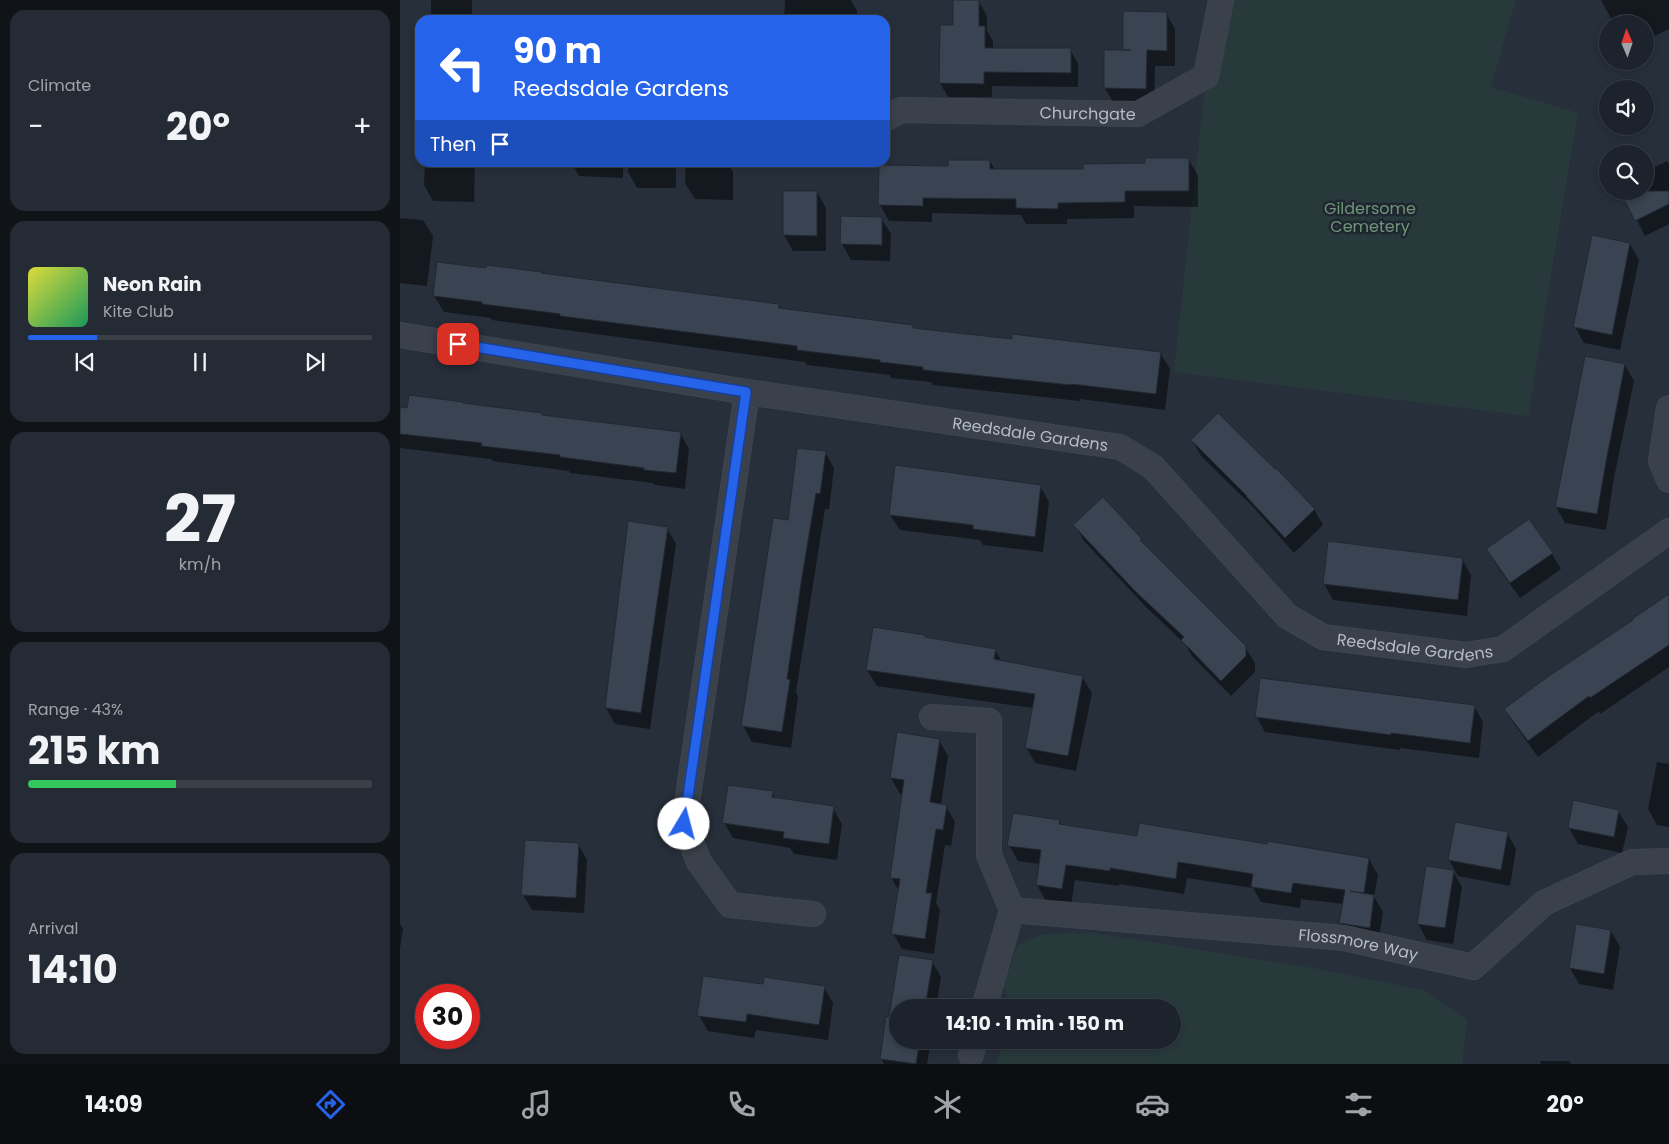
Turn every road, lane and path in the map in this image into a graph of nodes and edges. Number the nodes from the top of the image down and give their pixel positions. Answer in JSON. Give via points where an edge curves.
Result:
{"nodes":[{"id":1,"x":1221,"y":0,"type":"edge"},
{"id":2,"x":890,"y":116,"type":"edge"},
{"id":3,"x":400,"y":335,"type":"edge"},
{"id":4,"x":746,"y":392,"type":"junction"},
{"id":5,"x":1669,"y":408,"type":"edge"},
{"id":6,"x":1669,"y":480,"type":"edge"},
{"id":7,"x":1669,"y":531,"type":"edge"},
{"id":8,"x":932,"y":717,"type":"dead end"},
{"id":9,"x":1669,"y":861,"type":"edge"},
{"id":10,"x":1012,"y":910,"type":"junction"},
{"id":11,"x":814,"y":914,"type":"dead end"},
{"id":12,"x":987,"y":999,"type":"edge"}],
"edges":[{"from":1,"to":2,"type":"street","name":"Churchgate","via":[[1206,76],[1138,114],[901,110]]},
{"from":3,"to":4,"type":"street","name":"Reedsdale Gardens"},
{"from":4,"to":7,"type":"street","name":"Reedsdale Gardens","via":[[1120,447],[1153,467],[1287,616],[1323,637],[1466,655],[1503,649]]},
{"from":4,"to":11,"type":"street","via":[[684,824],[699,862],[730,905]]},
{"from":5,"to":6,"type":"street","via":[[1661,461]]},
{"from":8,"to":10,"type":"street","via":[[989,722],[989,855]]},
{"from":9,"to":10,"type":"street","name":"Flossmore Way","via":[[1632,862],[1544,903],[1473,968],[1344,938]]},
{"from":10,"to":12,"type":"street"}]}
